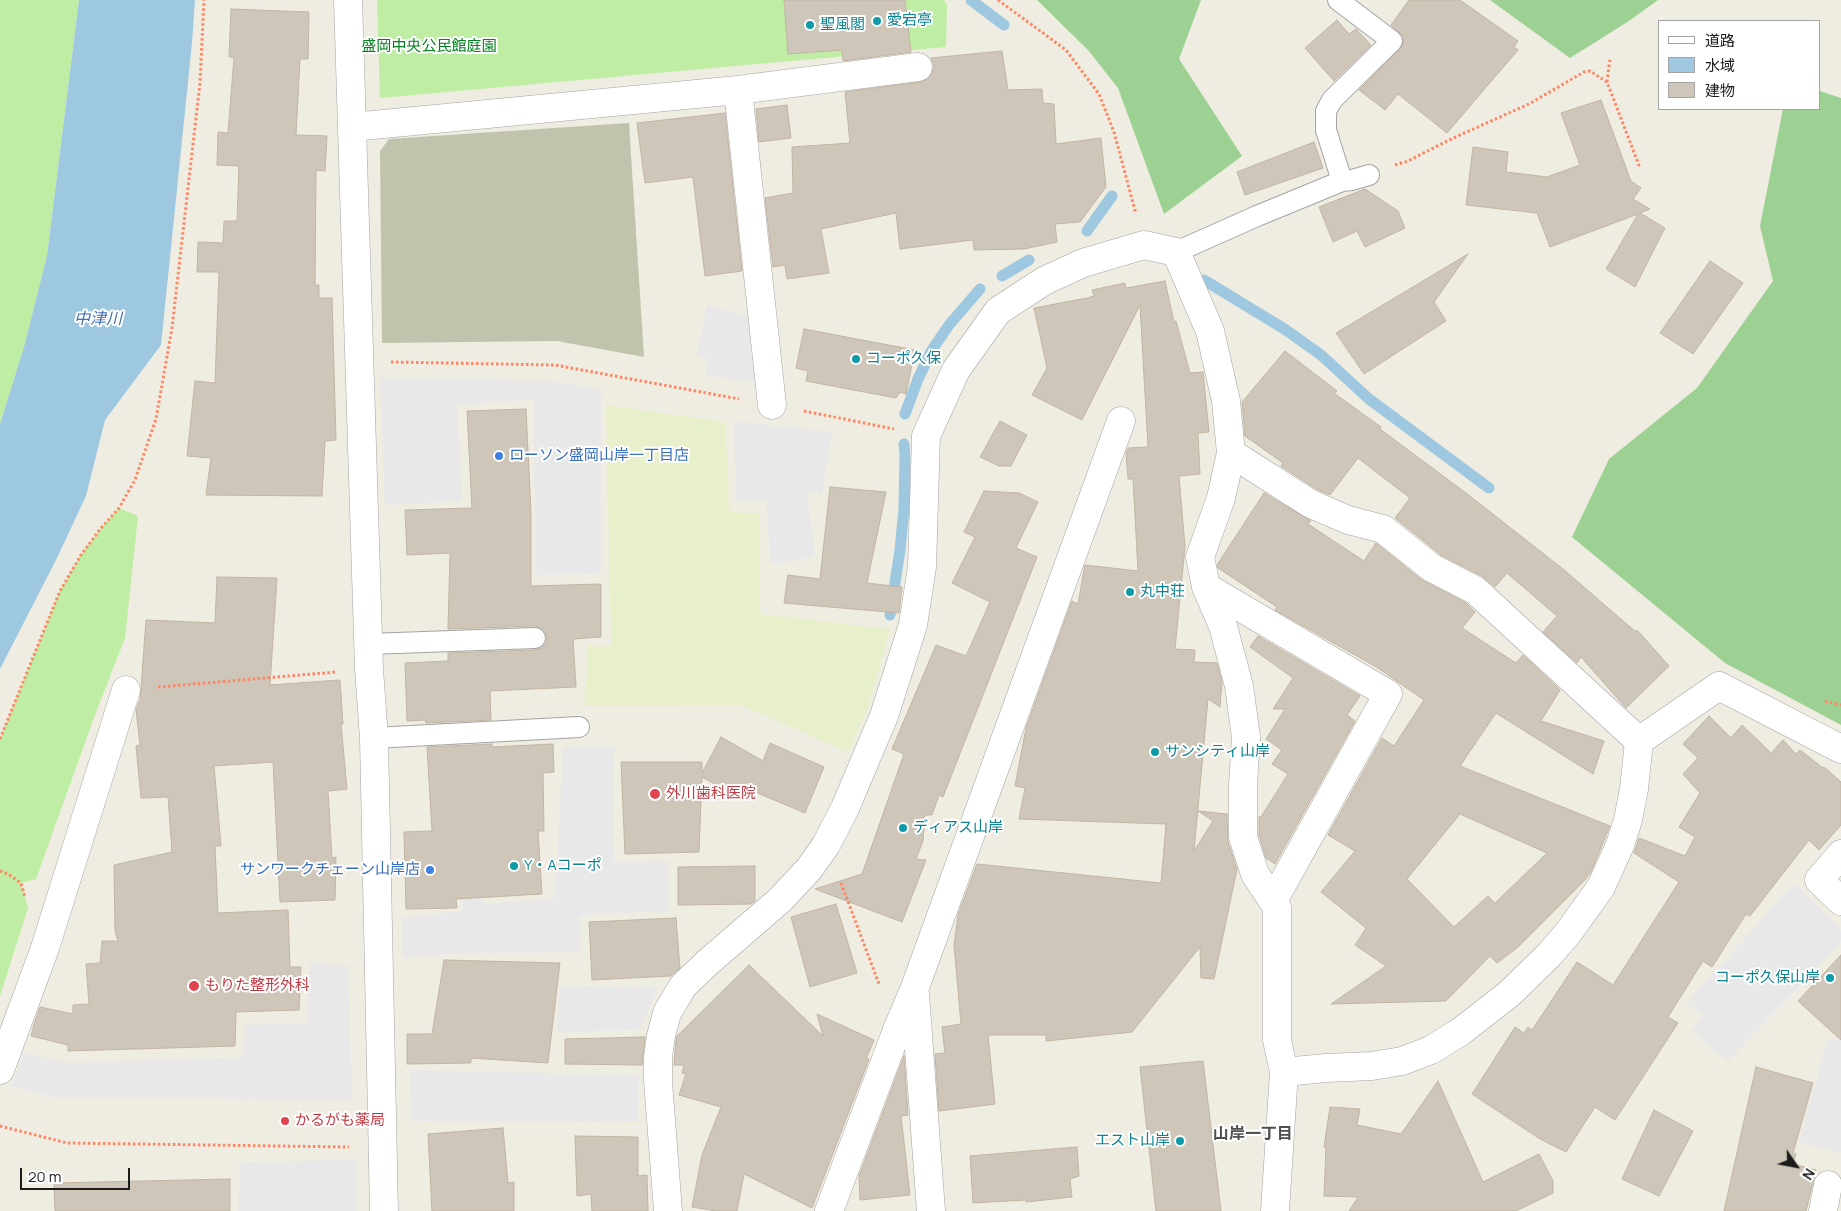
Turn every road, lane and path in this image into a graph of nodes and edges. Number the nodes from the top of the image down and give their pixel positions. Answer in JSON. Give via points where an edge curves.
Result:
{"nodes":[{"id":1,"x":204,"y":0,"type":"edge"},
{"id":2,"x":348,"y":0,"type":"edge"},
{"id":3,"x":998,"y":0,"type":"edge"},
{"id":4,"x":1338,"y":0,"type":"edge"},
{"id":5,"x":1610,"y":59,"type":"dead end"},
{"id":6,"x":918,"y":67,"type":"dead end"},
{"id":7,"x":1607,"y":82,"type":"junction"},
{"id":8,"x":738,"y":90,"type":"junction"},
{"id":9,"x":352,"y":127,"type":"junction"},
{"id":10,"x":1640,"y":168,"type":"dead end"},
{"id":11,"x":1368,"y":175,"type":"joint"},
{"id":12,"x":1342,"y":181,"type":"junction"},
{"id":13,"x":1144,"y":245,"type":"junction"},
{"id":14,"x":1176,"y":252,"type":"junction"},
{"id":15,"x":359,"y":361,"type":"junction"},
{"id":16,"x":772,"y":405,"type":"junction"},
{"id":17,"x":1121,"y":421,"type":"dead end"},
{"id":18,"x":926,"y":436,"type":"junction"},
{"id":19,"x":1232,"y":453,"type":"junction"},
{"id":20,"x":1206,"y":587,"type":"junction"},
{"id":21,"x":536,"y":638,"type":"dead end"},
{"id":22,"x":369,"y":656,"type":"junction"},
{"id":23,"x":126,"y":690,"type":"joint"},
{"id":24,"x":579,"y":727,"type":"dead end"},
{"id":25,"x":374,"y":738,"type":"junction"},
{"id":26,"x":0,"y":739,"type":"edge"},
{"id":27,"x":1639,"y":741,"type":"junction"},
{"id":28,"x":1841,"y":749,"type":"edge"},
{"id":29,"x":826,"y":845,"type":"junction"},
{"id":30,"x":1841,"y":854,"type":"edge"},
{"id":31,"x":1273,"y":901,"type":"junction"},
{"id":32,"x":1841,"y":902,"type":"edge"},
{"id":33,"x":914,"y":990,"type":"junction"},
{"id":34,"x":897,"y":1030,"type":"junction"},
{"id":35,"x":0,"y":1070,"type":"edge"},
{"id":36,"x":1284,"y":1072,"type":"junction"},
{"id":37,"x":0,"y":1126,"type":"edge"},
{"id":38,"x":382,"y":1148,"type":"junction"},
{"id":39,"x":384,"y":1211,"type":"edge"},
{"id":40,"x":668,"y":1211,"type":"edge"},
{"id":41,"x":829,"y":1211,"type":"edge"},
{"id":42,"x":931,"y":1211,"type":"edge"},
{"id":43,"x":1275,"y":1211,"type":"edge"}],
"edges":[{"from":1,"to":26,"type":"path","via":[[199,93],[172,328],[156,419],[135,480],[119,508],[80,555],[60,591]]},
{"from":2,"to":9,"type":"street"},
{"from":3,"to":13,"type":"path","via":[[1066,50],[1099,94],[1114,132]]},
{"from":4,"to":12,"type":"lane","via":[[1392,41],[1332,100],[1326,110],[1326,130]]},
{"from":5,"to":7,"type":"path"},
{"from":6,"to":8,"type":"street"},
{"from":7,"to":10,"type":"path"},
{"from":7,"to":11,"type":"path","via":[[1590,71],[1584,72],[1529,104],[1408,161]]},
{"from":8,"to":9,"type":"street"},
{"from":8,"to":16,"type":"street"},
{"from":9,"to":15,"type":"street"},
{"from":11,"to":12,"type":"lane"},
{"from":12,"to":14,"type":"lane"},
{"from":13,"to":14,"type":"street"},
{"from":13,"to":18,"type":"street","via":[[1082,263],[1044,281],[998,311],[956,370]]},
{"from":14,"to":19,"type":"street","via":[[1210,331],[1226,401]]},
{"from":15,"to":16,"type":"path","via":[[555,365]]},
{"from":15,"to":22,"type":"street"},
{"from":16,"to":18,"type":"path"},
{"from":17,"to":33,"type":"street"},
{"from":18,"to":29,"type":"street","via":[[922,567],[913,625],[884,716]]},
{"from":19,"to":20,"type":"street","via":[[1221,498],[1200,557]]},
{"from":19,"to":27,"type":"street","via":[[1310,504],[1348,520],[1383,529],[1432,568],[1474,590]]},
{"from":20,"to":31,"type":"street","via":[[1223,626],[1239,686],[1246,737],[1243,837],[1255,874]]},
{"from":20,"to":31,"type":"street","via":[[1388,694]]},
{"from":21,"to":22,"type":"lane"},
{"from":22,"to":23,"type":"path"},
{"from":22,"to":25,"type":"street"},
{"from":23,"to":35,"type":"street","via":[[45,948]]},
{"from":24,"to":25,"type":"lane"},
{"from":25,"to":38,"type":"street"},
{"from":27,"to":28,"type":"street","via":[[1719,686]]},
{"from":27,"to":36,"type":"street","via":[[1628,820],[1601,887],[1568,933],[1529,976],[1482,1016],[1432,1050],[1372,1066]]},
{"from":29,"to":34,"type":"path"},
{"from":29,"to":40,"type":"street","via":[[780,900],[683,986],[668,1013],[658,1057]]},
{"from":30,"to":32,"type":"street","via":[[1819,880]]},
{"from":31,"to":36,"type":"street","via":[[1277,907],[1277,1040]]},
{"from":33,"to":34,"type":"street"},
{"from":33,"to":42,"type":"street"},
{"from":34,"to":41,"type":"street"},
{"from":36,"to":43,"type":"street"},
{"from":37,"to":38,"type":"path","via":[[67,1143]]},
{"from":38,"to":39,"type":"street"}]}
